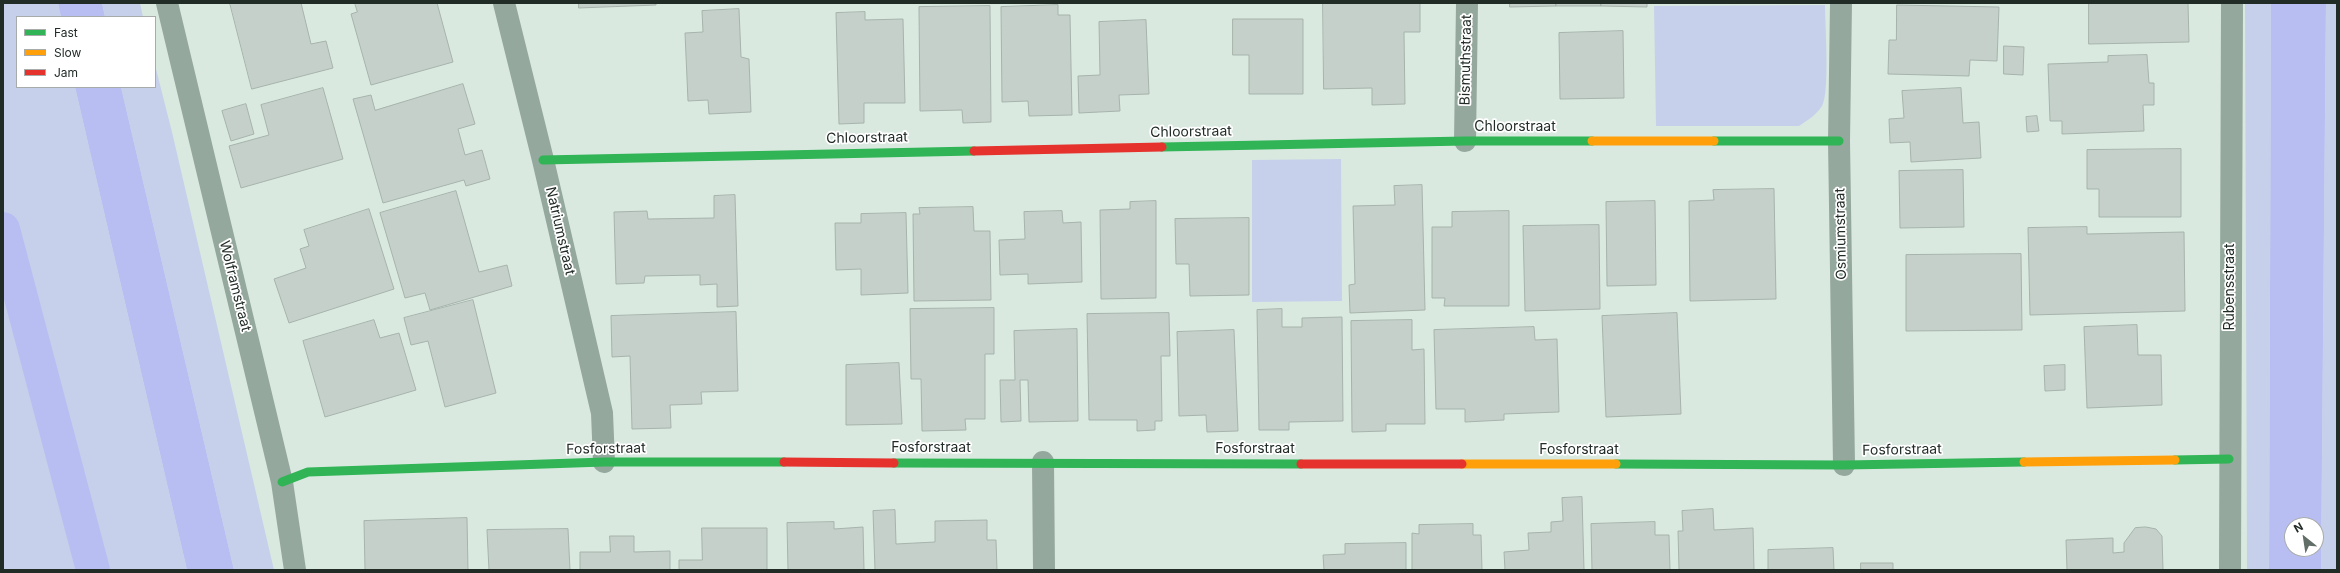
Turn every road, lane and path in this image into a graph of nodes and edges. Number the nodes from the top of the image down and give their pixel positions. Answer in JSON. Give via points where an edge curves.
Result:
{"nodes":[{"id":1,"x":167,"y":3,"type":"edge"},
{"id":2,"x":504,"y":3,"type":"edge"},
{"id":3,"x":1467,"y":3,"type":"edge"},
{"id":4,"x":1841,"y":3,"type":"edge"},
{"id":5,"x":2232,"y":3,"type":"edge"},
{"id":6,"x":1465,"y":141,"type":"junction"},
{"id":7,"x":1840,"y":141,"type":"junction"},
{"id":8,"x":543,"y":160,"type":"junction"},
{"id":9,"x":2229,"y":459,"type":"junction"},
{"id":10,"x":604,"y":462,"type":"junction"},
{"id":11,"x":1043,"y":462,"type":"junction"},
{"id":12,"x":1844,"y":465,"type":"junction"},
{"id":13,"x":282,"y":482,"type":"junction"},
{"id":14,"x":295,"y":570,"type":"edge"},
{"id":15,"x":1044,"y":570,"type":"edge"},
{"id":16,"x":2230,"y":570,"type":"edge"}],
"edges":[{"from":1,"to":13,"type":"street","name":"Wolframstraat"},
{"from":2,"to":8,"type":"street","name":"Natriumstraat"},
{"from":3,"to":6,"type":"street","name":"Bismuthstraat"},
{"from":4,"to":7,"type":"street","name":"Osmiumstraat"},
{"from":5,"to":9,"type":"street","name":"Rubensstraat"},
{"from":6,"to":7,"type":"street","name":"Chloorstraat"},
{"from":6,"to":8,"type":"street","name":"Chloorstraat"},
{"from":7,"to":12,"type":"street","name":"Osmiumstraat"},
{"from":8,"to":10,"type":"street","name":"Natriumstraat","via":[[602,413]]},
{"from":9,"to":12,"type":"street","name":"Fosforstraat"},
{"from":9,"to":16,"type":"street","name":"Rubensstraat"},
{"from":10,"to":11,"type":"street","name":"Fosforstraat"},
{"from":10,"to":13,"type":"street","name":"Fosforstraat","via":[[308,472]]},
{"from":11,"to":12,"type":"street","name":"Fosforstraat"},
{"from":11,"to":15,"type":"street"},
{"from":13,"to":14,"type":"street","name":"Wolframstraat"}]}
